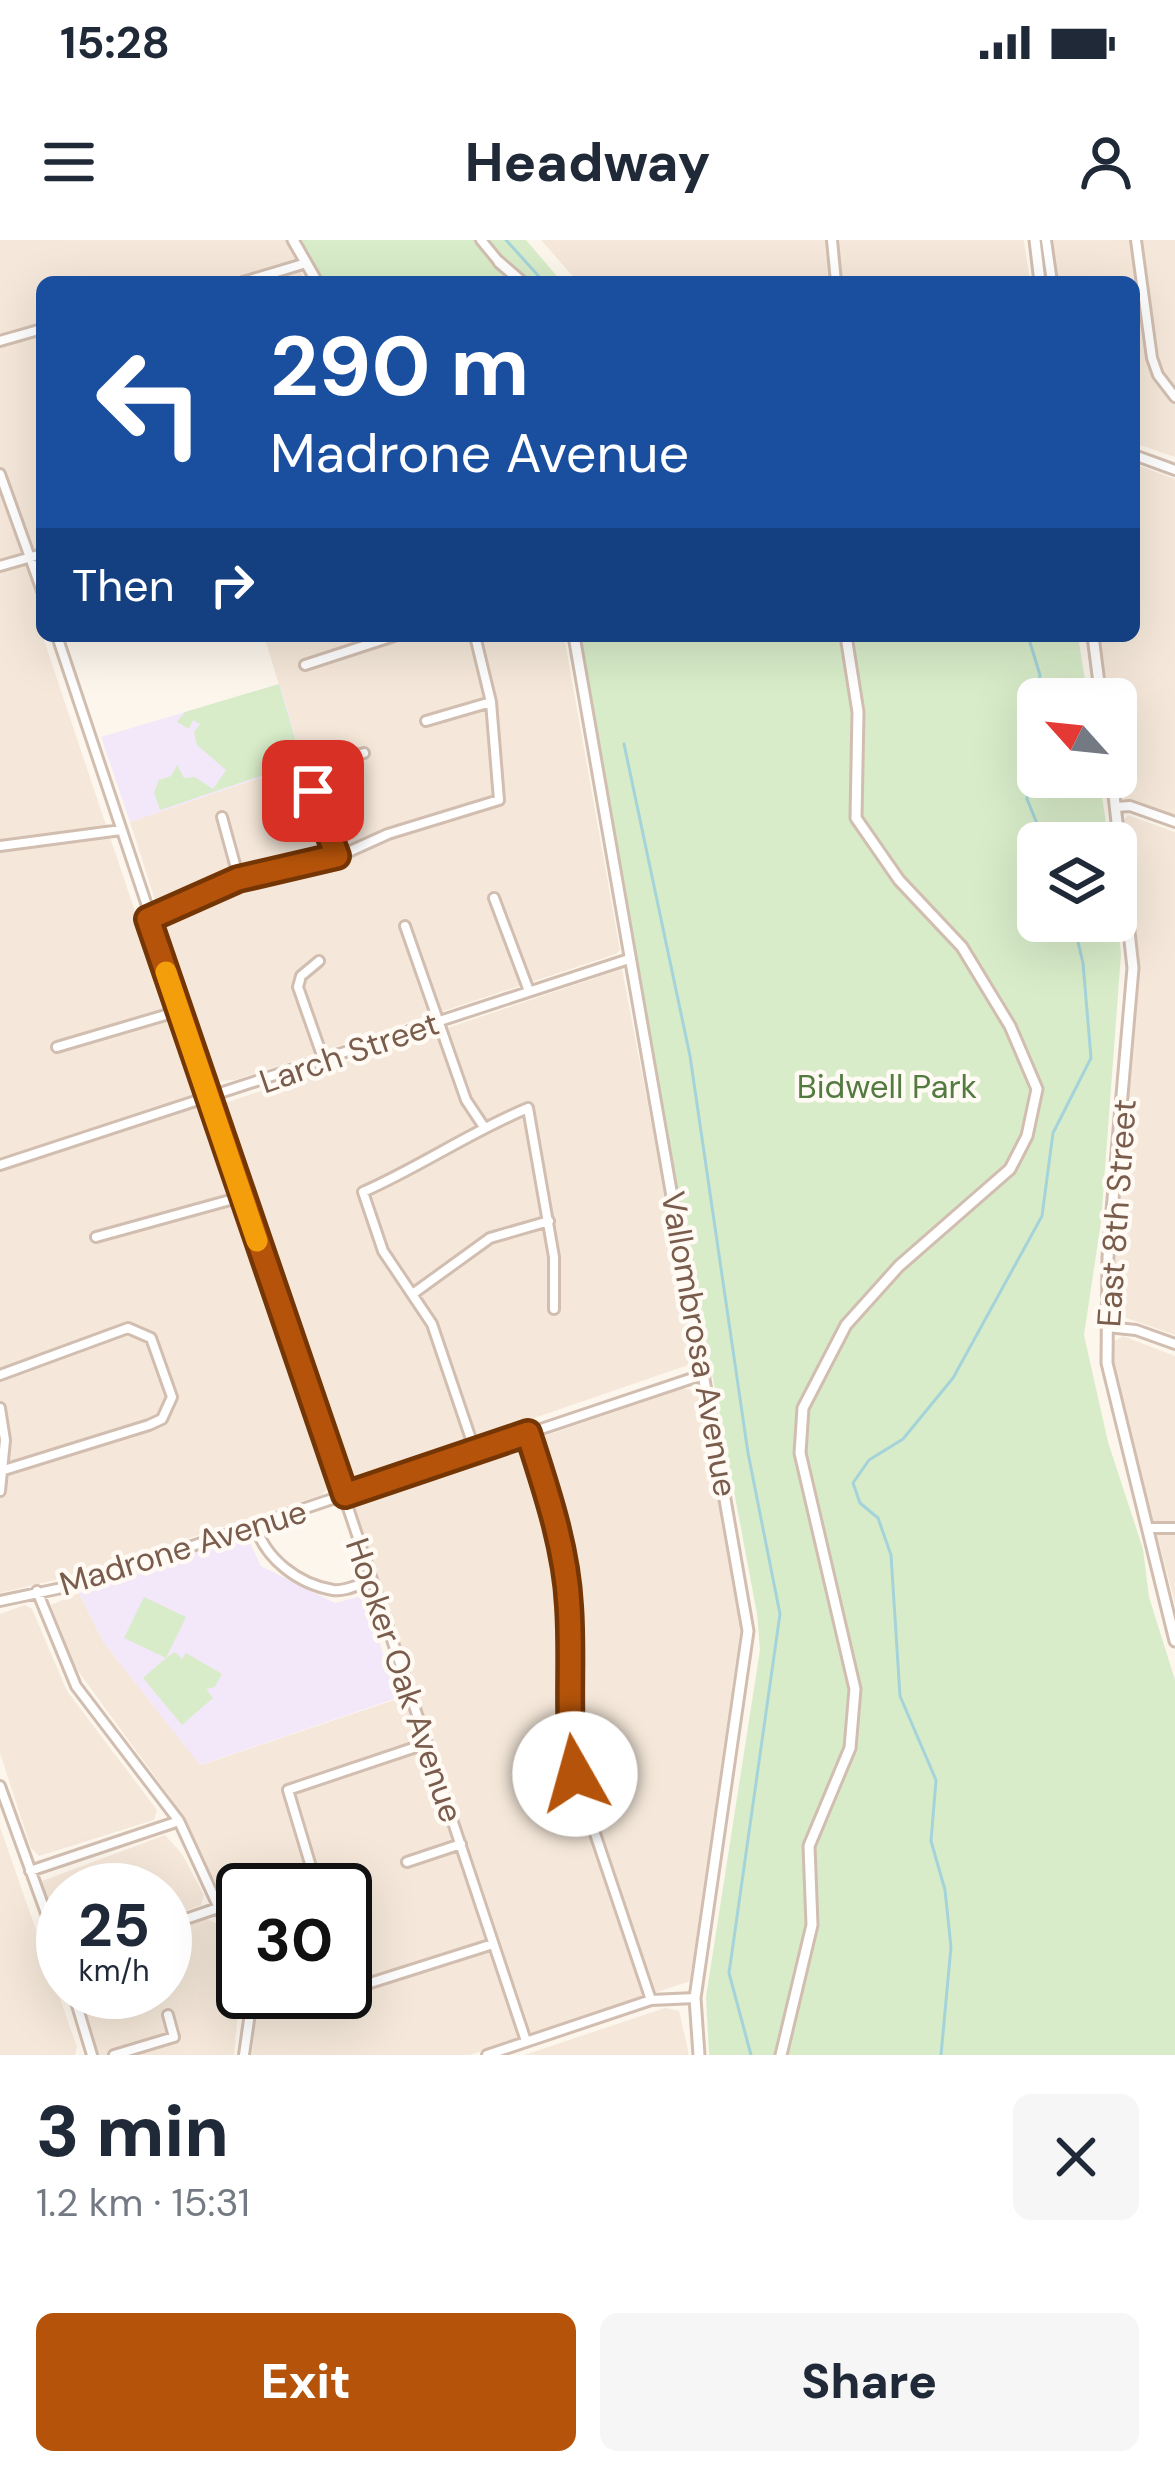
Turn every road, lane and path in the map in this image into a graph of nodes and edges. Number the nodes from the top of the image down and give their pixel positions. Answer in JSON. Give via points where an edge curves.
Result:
{"nodes":[{"id":1,"x":293,"y":240,"type":"edge"},
{"id":2,"x":481,"y":240,"type":"edge"},
{"id":3,"x":832,"y":240,"type":"edge"},
{"id":4,"x":1035,"y":240,"type":"edge"},
{"id":5,"x":1046,"y":240,"type":"edge"},
{"id":6,"x":1136,"y":240,"type":"edge"},
{"id":7,"x":499,"y":262,"type":"joint"},
{"id":8,"x":303,"y":264,"type":"junction"},
{"id":9,"x":263,"y":276,"type":"edge"},
{"id":10,"x":312,"y":276,"type":"edge"},
{"id":11,"x":515,"y":276,"type":"edge"},
{"id":12,"x":835,"y":276,"type":"edge"},
{"id":13,"x":1039,"y":276,"type":"edge"},
{"id":14,"x":1051,"y":276,"type":"edge"},
{"id":15,"x":36,"y":331,"type":"edge"},
{"id":16,"x":0,"y":341,"type":"edge"},
{"id":17,"x":1175,"y":397,"type":"edge"},
{"id":18,"x":1140,"y":457,"type":"edge"},
{"id":19,"x":1175,"y":470,"type":"edge"},
{"id":20,"x":0,"y":475,"type":"edge"},
{"id":21,"x":36,"y":556,"type":"edge"},
{"id":22,"x":31,"y":558,"type":"junction"},
{"id":23,"x":0,"y":566,"type":"edge"},
{"id":24,"x":36,"y":573,"type":"edge"},
{"id":25,"x":59,"y":642,"type":"edge"},
{"id":26,"x":376,"y":642,"type":"edge"},
{"id":27,"x":476,"y":642,"type":"edge"},
{"id":28,"x":575,"y":642,"type":"edge"},
{"id":29,"x":847,"y":642,"type":"edge"},
{"id":30,"x":1094,"y":642,"type":"edge"},
{"id":31,"x":305,"y":665,"type":"dead end"},
{"id":32,"x":1098,"y":678,"type":"edge"},
{"id":33,"x":491,"y":702,"type":"junction"},
{"id":34,"x":426,"y":721,"type":"dead end"},
{"id":35,"x":364,"y":752,"type":"dead end"},
{"id":36,"x":1115,"y":798,"type":"edge"},
{"id":37,"x":1116,"y":807,"type":"junction"},
{"id":38,"x":222,"y":817,"type":"dead end"},
{"id":39,"x":1175,"y":822,"type":"edge"},
{"id":40,"x":121,"y":830,"type":"junction"},
{"id":41,"x":0,"y":846,"type":"edge"},
{"id":42,"x":337,"y":856,"type":"junction"},
{"id":43,"x":238,"y":879,"type":"junction"},
{"id":44,"x":494,"y":898,"type":"dead end"},
{"id":45,"x":148,"y":919,"type":"junction"},
{"id":46,"x":405,"y":926,"type":"dead end"},
{"id":47,"x":629,"y":959,"type":"junction"},
{"id":48,"x":319,"y":961,"type":"dead end"},
{"id":49,"x":529,"y":991,"type":"junction"},
{"id":50,"x":179,"y":1010,"type":"junction"},
{"id":51,"x":440,"y":1022,"type":"junction"},
{"id":52,"x":57,"y":1047,"type":"dead end"},
{"id":53,"x":324,"y":1061,"type":"junction"},
{"id":54,"x":212,"y":1098,"type":"junction"},
{"id":55,"x":484,"y":1127,"type":"junction"},
{"id":56,"x":0,"y":1165,"type":"edge"},
{"id":57,"x":241,"y":1197,"type":"junction"},
{"id":58,"x":549,"y":1221,"type":"junction"},
{"id":59,"x":96,"y":1237,"type":"dead end"},
{"id":60,"x":413,"y":1293,"type":"junction"},
{"id":61,"x":554,"y":1309,"type":"dead end"},
{"id":62,"x":1107,"y":1327,"type":"junction"},
{"id":63,"x":1175,"y":1344,"type":"edge"},
{"id":64,"x":706,"y":1374,"type":"junction"},
{"id":65,"x":0,"y":1375,"type":"edge"},
{"id":66,"x":0,"y":1408,"type":"edge"},
{"id":67,"x":528,"y":1433,"type":"junction"},
{"id":68,"x":475,"y":1451,"type":"junction"},
{"id":69,"x":4,"y":1470,"type":"junction"},
{"id":70,"x":0,"y":1491,"type":"edge"},
{"id":71,"x":345,"y":1495,"type":"junction"},
{"id":72,"x":256,"y":1527,"type":"junction"},
{"id":73,"x":1151,"y":1528,"type":"junction"},
{"id":74,"x":1175,"y":1528,"type":"edge"},
{"id":75,"x":370,"y":1581,"type":"junction"},
{"id":76,"x":38,"y":1592,"type":"junction"},
{"id":77,"x":0,"y":1601,"type":"edge"},
{"id":78,"x":1175,"y":1641,"type":"edge"},
{"id":79,"x":425,"y":1744,"type":"junction"},
{"id":80,"x":0,"y":1786,"type":"edge"},
{"id":81,"x":179,"y":1821,"type":"junction"},
{"id":82,"x":461,"y":1844,"type":"junction"},
{"id":83,"x":407,"y":1862,"type":"dead end"},
{"id":84,"x":310,"y":1863,"type":"edge"},
{"id":85,"x":30,"y":1871,"type":"junction"},
{"id":86,"x":36,"y":1887,"type":"edge"},
{"id":87,"x":216,"y":1899,"type":"edge"},
{"id":88,"x":494,"y":1944,"type":"junction"},
{"id":89,"x":372,"y":1982,"type":"edge"},
{"id":90,"x":695,"y":1998,"type":"junction"},
{"id":91,"x":651,"y":2000,"type":"junction"},
{"id":92,"x":81,"y":2019,"type":"edge"},
{"id":93,"x":169,"y":2019,"type":"edge"},
{"id":94,"x":249,"y":2019,"type":"edge"},
{"id":95,"x":526,"y":2042,"type":"junction"},
{"id":96,"x":92,"y":2055,"type":"edge"},
{"id":97,"x":114,"y":2055,"type":"edge"},
{"id":98,"x":244,"y":2055,"type":"edge"},
{"id":99,"x":488,"y":2055,"type":"edge"},
{"id":100,"x":699,"y":2055,"type":"edge"},
{"id":101,"x":781,"y":2055,"type":"edge"}],
"edges":[{"from":1,"to":8,"type":"street"},
{"from":2,"to":7,"type":"street"},
{"from":3,"to":12,"type":"street"},
{"from":4,"to":13,"type":"street"},
{"from":5,"to":14,"type":"street"},
{"from":6,"to":17,"type":"street","via":[[1152,358]]},
{"from":7,"to":11,"type":"street"},
{"from":8,"to":9,"type":"street"},
{"from":8,"to":10,"type":"street"},
{"from":15,"to":16,"type":"street"},
{"from":18,"to":19,"type":"street"},
{"from":20,"to":22,"type":"street"},
{"from":21,"to":22,"type":"street"},
{"from":22,"to":23,"type":"street"},
{"from":22,"to":24,"type":"street"},
{"from":25,"to":40,"type":"street","name":"Hooker Oak Avenue"},
{"from":26,"to":31,"type":"street"},
{"from":27,"to":33,"type":"street"},
{"from":28,"to":47,"type":"street","name":"Vallombrosa Avenue"},
{"from":29,"to":101,"type":"street","via":[[858,712],[856,818],[899,880],[962,947],[1037,1089],[1028,1136],[1010,1169],[899,1266],[846,1325],[803,1408],[800,1453],[855,1689],[850,1748],[809,1846],[812,1925]]},
{"from":30,"to":32,"type":"street"},
{"from":33,"to":34,"type":"street"},
{"from":33,"to":42,"type":"street","via":[[499,800]]},
{"from":35,"to":42,"type":"street","via":[[335,760],[313,791]]},
{"from":36,"to":37,"type":"street","name":"East 8th Street"},
{"from":37,"to":39,"type":"street"},
{"from":37,"to":62,"type":"street","name":"East 8th Street","via":[[1133,968]]},
{"from":38,"to":43,"type":"street"},
{"from":40,"to":41,"type":"street"},
{"from":40,"to":45,"type":"street","name":"Hooker Oak Avenue"},
{"from":42,"to":43,"type":"street"},
{"from":43,"to":45,"type":"street"},
{"from":44,"to":49,"type":"street"},
{"from":45,"to":50,"type":"street","name":"Hooker Oak Avenue"},
{"from":46,"to":51,"type":"street"},
{"from":47,"to":49,"type":"street","name":"Larch Street"},
{"from":47,"to":64,"type":"street","name":"Vallombrosa Avenue"},
{"from":48,"to":53,"type":"street","via":[[298,988]]},
{"from":49,"to":51,"type":"street","name":"Larch Street"},
{"from":50,"to":52,"type":"street"},
{"from":50,"to":54,"type":"street","name":"Hooker Oak Avenue"},
{"from":51,"to":53,"type":"street","name":"Larch Street"},
{"from":51,"to":55,"type":"street","via":[[466,1100]]},
{"from":53,"to":54,"type":"street","name":"Larch Street"},
{"from":54,"to":56,"type":"street","name":"Larch Street"},
{"from":54,"to":57,"type":"street","name":"Hooker Oak Avenue"},
{"from":55,"to":58,"type":"street","via":[[528,1108]]},
{"from":55,"to":60,"type":"street","via":[[432,1162],[363,1192],[383,1251]]},
{"from":57,"to":59,"type":"street"},
{"from":57,"to":71,"type":"street","name":"Hooker Oak Avenue"},
{"from":58,"to":60,"type":"street","via":[[490,1238]]},
{"from":58,"to":61,"type":"street"},
{"from":60,"to":68,"type":"street","via":[[432,1324]]},
{"from":62,"to":63,"type":"street"},
{"from":62,"to":73,"type":"street","name":"East 8th Street","via":[[1110,1382]]},
{"from":64,"to":67,"type":"street","name":"Madrone Avenue"},
{"from":64,"to":90,"type":"street","name":"Vallombrosa Avenue","via":[[748,1631]]},
{"from":65,"to":69,"type":"street","via":[[128,1328],[151,1338],[172,1397],[162,1419],[149,1425]]},
{"from":66,"to":69,"type":"street"},
{"from":67,"to":68,"type":"street","name":"Madrone Avenue"},
{"from":67,"to":91,"type":"street","via":[[555,1518],[569,1605],[575,1774]]},
{"from":68,"to":71,"type":"street","name":"Madrone Avenue"},
{"from":69,"to":70,"type":"street"},
{"from":71,"to":72,"type":"street","name":"Madrone Avenue"},
{"from":71,"to":75,"type":"street","name":"Hooker Oak Avenue"},
{"from":72,"to":75,"type":"street","via":[[272,1561],[320,1585],[337,1591]]},
{"from":72,"to":76,"type":"street","name":"Madrone Avenue"},
{"from":73,"to":74,"type":"street"},
{"from":73,"to":78,"type":"street","name":"East 8th Street"},
{"from":75,"to":79,"type":"street","name":"Hooker Oak Avenue"},
{"from":76,"to":77,"type":"street","name":"Madrone Avenue"},
{"from":76,"to":81,"type":"street","via":[[76,1686]]},
{"from":79,"to":82,"type":"street","name":"Hooker Oak Avenue"},
{"from":79,"to":84,"type":"street","via":[[288,1790]]},
{"from":80,"to":85,"type":"street"},
{"from":81,"to":85,"type":"street"},
{"from":81,"to":87,"type":"street"},
{"from":82,"to":83,"type":"street"},
{"from":82,"to":88,"type":"street","name":"Hooker Oak Avenue"},
{"from":85,"to":86,"type":"street"},
{"from":88,"to":89,"type":"street"},
{"from":88,"to":95,"type":"street","name":"Hooker Oak Avenue"},
{"from":90,"to":91,"type":"street"},
{"from":90,"to":100,"type":"street","name":"Vallombrosa Avenue"},
{"from":91,"to":95,"type":"street"},
{"from":92,"to":96,"type":"street"},
{"from":93,"to":97,"type":"street","via":[[174,2037]]},
{"from":94,"to":98,"type":"street"},
{"from":95,"to":99,"type":"street"}]}
